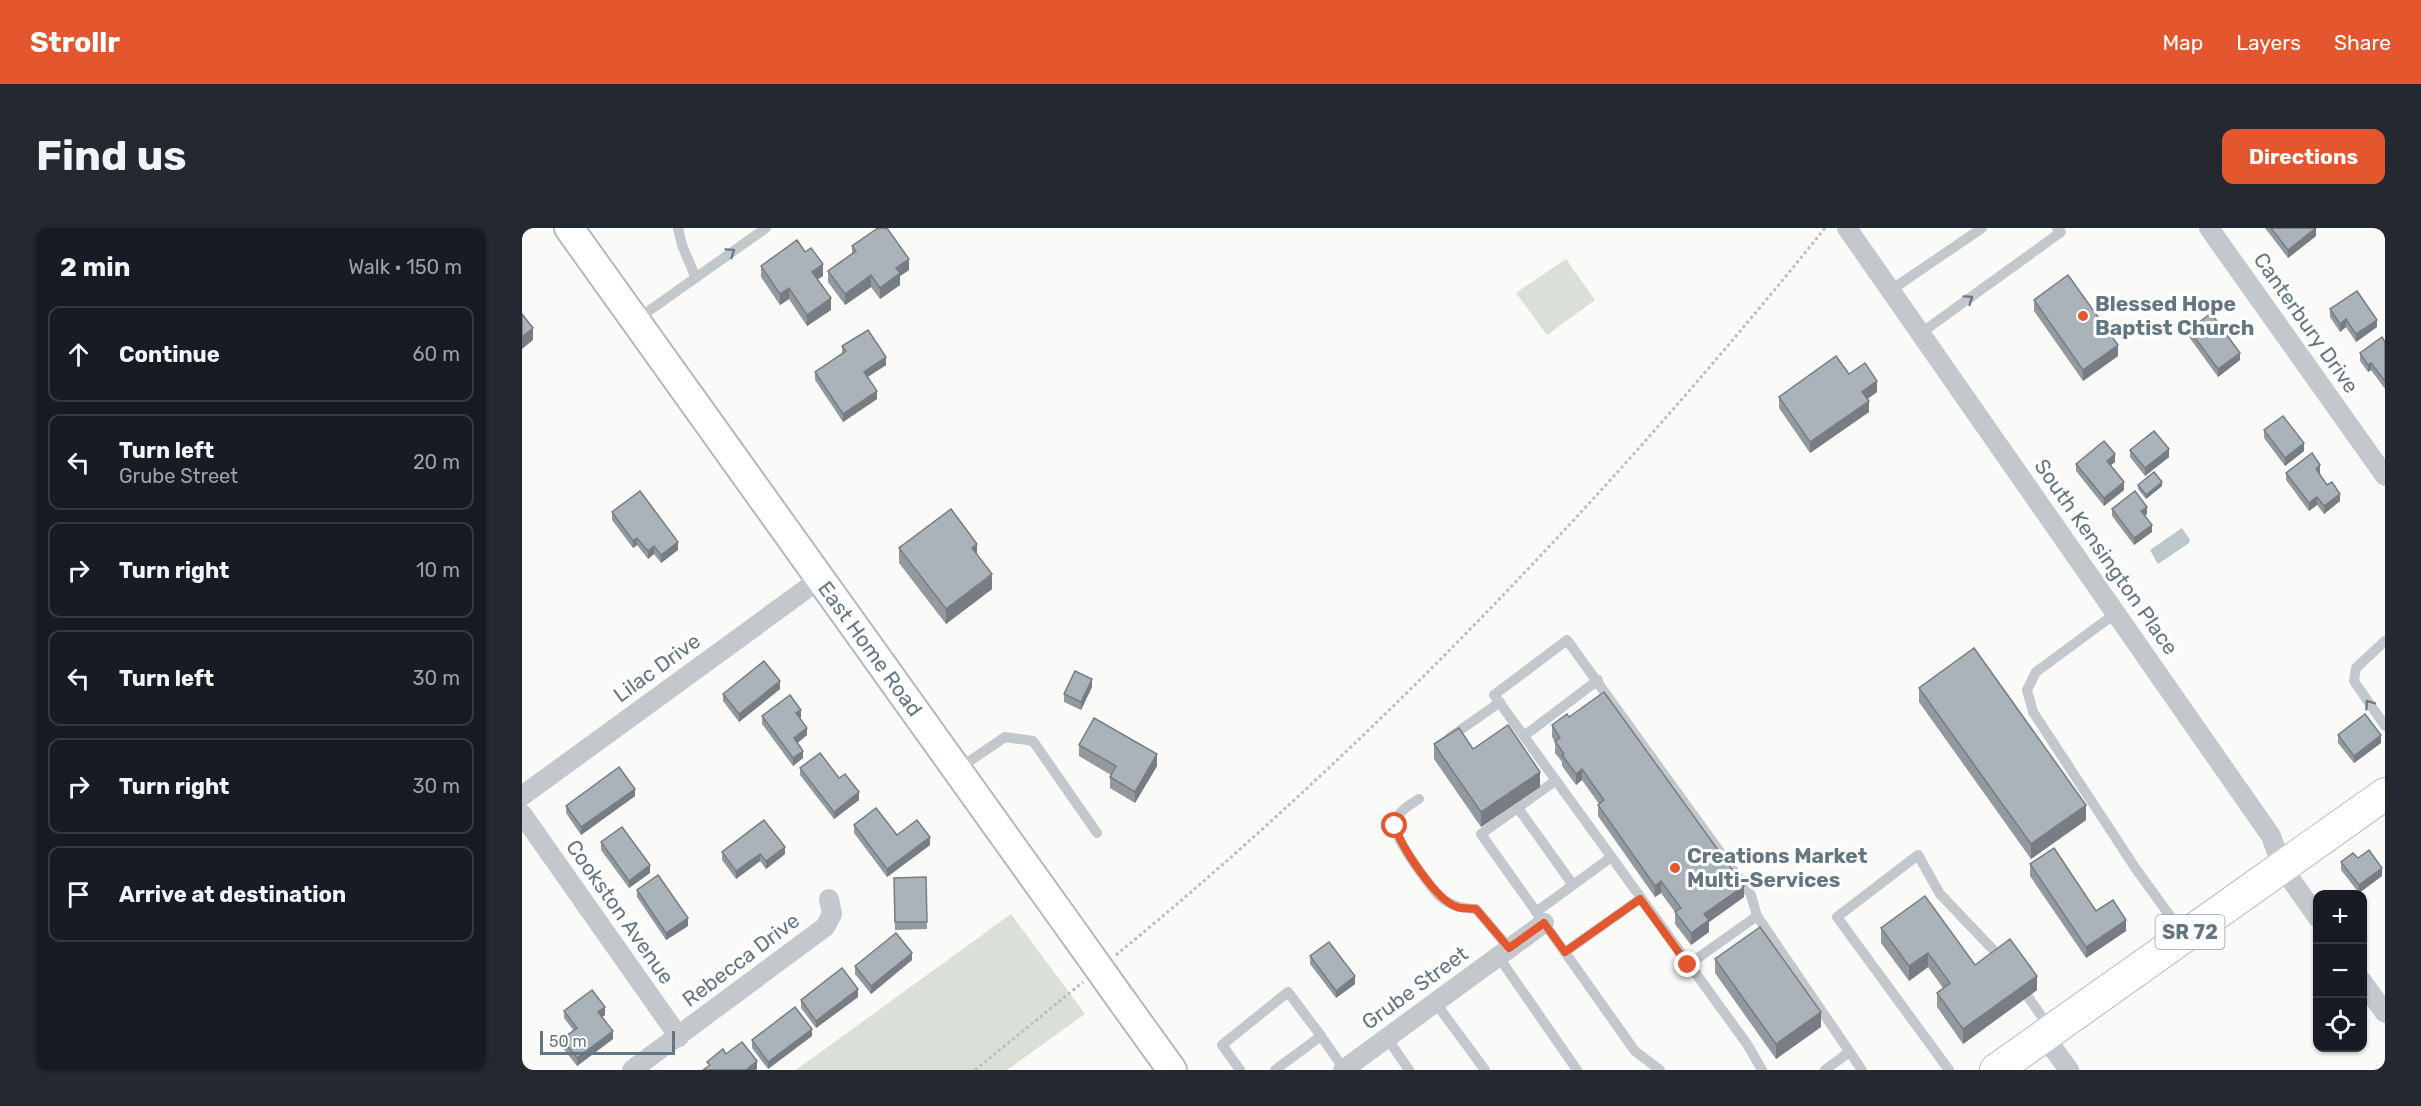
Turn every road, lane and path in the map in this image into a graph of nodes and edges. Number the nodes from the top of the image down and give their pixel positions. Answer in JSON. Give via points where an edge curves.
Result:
{"nodes":[{"id":1,"x":570,"y":228,"type":"edge"},
{"id":2,"x":678,"y":228,"type":"edge"},
{"id":3,"x":766,"y":228,"type":"edge"},
{"id":4,"x":1825,"y":228,"type":"edge"},
{"id":5,"x":1847,"y":228,"type":"edge"},
{"id":6,"x":1982,"y":228,"type":"edge"},
{"id":7,"x":2057,"y":228,"type":"edge"},
{"id":8,"x":2209,"y":228,"type":"edge"},
{"id":9,"x":695,"y":276,"type":"junction"},
{"id":10,"x":1891,"y":291,"type":"junction"},
{"id":11,"x":636,"y":320,"type":"junction"},
{"id":12,"x":1921,"y":333,"type":"junction"},
{"id":13,"x":2385,"y":476,"type":"edge"},
{"id":14,"x":820,"y":579,"type":"junction"},
{"id":15,"x":2116,"y":613,"type":"junction"},
{"id":16,"x":2385,"y":641,"type":"edge"},
{"id":17,"x":1598,"y":680,"type":"junction"},
{"id":18,"x":1500,"y":702,"type":"junction"},
{"id":19,"x":2385,"y":726,"type":"edge"},
{"id":20,"x":1524,"y":736,"type":"junction"},
{"id":21,"x":1445,"y":741,"type":"edge"},
{"id":22,"x":957,"y":770,"type":"junction"},
{"id":23,"x":1555,"y":781,"type":"junction"},
{"id":24,"x":2385,"y":794,"type":"edge"},
{"id":25,"x":522,"y":796,"type":"edge"},
{"id":26,"x":1419,"y":799,"type":"dead end"},
{"id":27,"x":1518,"y":808,"type":"junction"},
{"id":28,"x":522,"y":814,"type":"edge"},
{"id":29,"x":1097,"y":833,"type":"dead end"},
{"id":30,"x":1610,"y":858,"type":"junction"},
{"id":31,"x":2282,"y":867,"type":"junction"},
{"id":32,"x":1573,"y":885,"type":"junction"},
{"id":33,"x":829,"y":899,"type":"dead end"},
{"id":34,"x":1640,"y":899,"type":"junction"},
{"id":35,"x":2313,"y":911,"type":"edge"},
{"id":36,"x":1757,"y":916,"type":"junction"},
{"id":37,"x":1540,"y":917,"type":"junction"},
{"id":38,"x":2185,"y":936,"type":"junction"},
{"id":39,"x":1504,"y":952,"type":"junction"},
{"id":40,"x":1565,"y":952,"type":"junction"},
{"id":41,"x":1109,"y":960,"type":"dead end"},
{"id":42,"x":1688,"y":965,"type":"junction"},
{"id":43,"x":1091,"y":976,"type":"dead end"},
{"id":44,"x":2367,"y":988,"type":"edge"},
{"id":45,"x":1436,"y":1002,"type":"junction"},
{"id":46,"x":2385,"y":1013,"type":"edge"},
{"id":47,"x":2048,"y":1033,"type":"junction"},
{"id":48,"x":1321,"y":1036,"type":"junction"},
{"id":49,"x":679,"y":1037,"type":"junction"},
{"id":50,"x":1387,"y":1038,"type":"junction"},
{"id":51,"x":1848,"y":1053,"type":"junction"},
{"id":52,"x":1165,"y":1065,"type":"edge"},
{"id":53,"x":1643,"y":1065,"type":"edge"},
{"id":54,"x":1238,"y":1069,"type":"edge"},
{"id":55,"x":1344,"y":1069,"type":"edge"},
{"id":56,"x":632,"y":1070,"type":"edge"},
{"id":57,"x":975,"y":1070,"type":"edge"},
{"id":58,"x":1275,"y":1070,"type":"edge"},
{"id":59,"x":1409,"y":1070,"type":"edge"},
{"id":60,"x":1485,"y":1070,"type":"edge"},
{"id":61,"x":1577,"y":1070,"type":"edge"},
{"id":62,"x":1660,"y":1070,"type":"edge"},
{"id":63,"x":1762,"y":1070,"type":"edge"},
{"id":64,"x":1825,"y":1070,"type":"edge"},
{"id":65,"x":1862,"y":1070,"type":"edge"},
{"id":66,"x":1949,"y":1070,"type":"edge"},
{"id":67,"x":1996,"y":1070,"type":"edge"},
{"id":68,"x":2069,"y":1070,"type":"edge"}],
"edges":[{"from":1,"to":11,"type":"street","name":"East Home Road"},
{"from":2,"to":9,"type":"lane"},
{"from":9,"to":3,"type":"lane","one_way":true},
{"from":4,"to":41,"type":"path","via":[[1763,305],[1489,609],[1355,742]]},
{"from":5,"to":10,"type":"street","name":"South Kensington Place"},
{"from":6,"to":10,"type":"lane"},
{"from":12,"to":7,"type":"lane","one_way":true,"via":[[2061,232]]},
{"from":8,"to":13,"type":"street","name":"Canterbury Drive"},
{"from":9,"to":11,"type":"lane"},
{"from":10,"to":12,"type":"street","name":"South Kensington Place"},
{"from":11,"to":14,"type":"street","name":"East Home Road"},
{"from":12,"to":15,"type":"street","name":"South Kensington Place"},
{"from":14,"to":22,"type":"street","name":"East Home Road"},
{"from":14,"to":25,"type":"street","name":"Lilac Drive"},
{"from":15,"to":31,"type":"street","name":"South Kensington Place","via":[[2271,836]]},
{"from":15,"to":38,"type":"lane","via":[[2036,672],[2027,690],[2033,712]]},
{"from":19,"to":16,"type":"lane","one_way":true,"via":[[2354,681],[2356,668]]},
{"from":17,"to":18,"type":"lane","via":[[1567,640],[1494,695]]},
{"from":17,"to":20,"type":"lane"},
{"from":17,"to":36,"type":"lane","via":[[1751,895]]},
{"from":18,"to":20,"type":"lane"},
{"from":18,"to":21,"type":"lane"},
{"from":20,"to":23,"type":"lane"},
{"from":22,"to":29,"type":"lane","via":[[1005,737],[1033,741]]},
{"from":22,"to":52,"type":"street","name":"East Home Road","bridge":true},
{"from":23,"to":27,"type":"lane"},
{"from":23,"to":30,"type":"lane"},
{"from":24,"to":31,"type":"main road","number":"SR 72"},
{"from":26,"to":39,"type":"lane","via":[[1400,811],[1395,826],[1399,841],[1442,898],[1457,908],[1476,909]]},
{"from":27,"to":32,"type":"lane"},
{"from":27,"to":37,"type":"lane","via":[[1481,834]]},
{"from":28,"to":49,"type":"street","name":"Cookston Avenue"},
{"from":30,"to":32,"type":"lane"},
{"from":30,"to":34,"type":"lane"},
{"from":31,"to":35,"type":"street","name":"South Kensington Place"},
{"from":31,"to":38,"type":"main road","number":"SR 72"},
{"from":32,"to":37,"type":"lane"},
{"from":33,"to":49,"type":"street","name":"Rebecca Drive","via":[[832,914],[825,927]]},
{"from":34,"to":40,"type":"lane"},
{"from":34,"to":42,"type":"lane"},
{"from":36,"to":42,"type":"lane"},
{"from":36,"to":51,"type":"lane"},
{"from":37,"to":39,"type":"street","name":"Grube Street"},
{"from":37,"to":40,"type":"lane"},
{"from":38,"to":47,"type":"main road","number":"SR 72"},
{"from":39,"to":45,"type":"street","name":"Grube Street"},
{"from":39,"to":61,"type":"lane"},
{"from":40,"to":53,"type":"lane"},
{"from":42,"to":63,"type":"lane"},
{"from":43,"to":57,"type":"path"},
{"from":44,"to":46,"type":"street"},
{"from":45,"to":50,"type":"street","name":"Grube Street"},
{"from":45,"to":60,"type":"lane"},
{"from":47,"to":66,"type":"lane","via":[[2010,971],[1941,894],[1918,855],[1838,917]]},
{"from":47,"to":67,"type":"main road","number":"SR 72"},
{"from":47,"to":68,"type":"street"},
{"from":48,"to":54,"type":"lane","via":[[1288,992],[1221,1045]]},
{"from":48,"to":55,"type":"lane"},
{"from":48,"to":58,"type":"lane"},
{"from":49,"to":56,"type":"street","name":"Rebecca Drive"},
{"from":50,"to":55,"type":"street","name":"Grube Street"},
{"from":50,"to":59,"type":"lane"},
{"from":51,"to":64,"type":"lane"},
{"from":51,"to":65,"type":"lane"},
{"from":53,"to":62,"type":"lane"}]}
